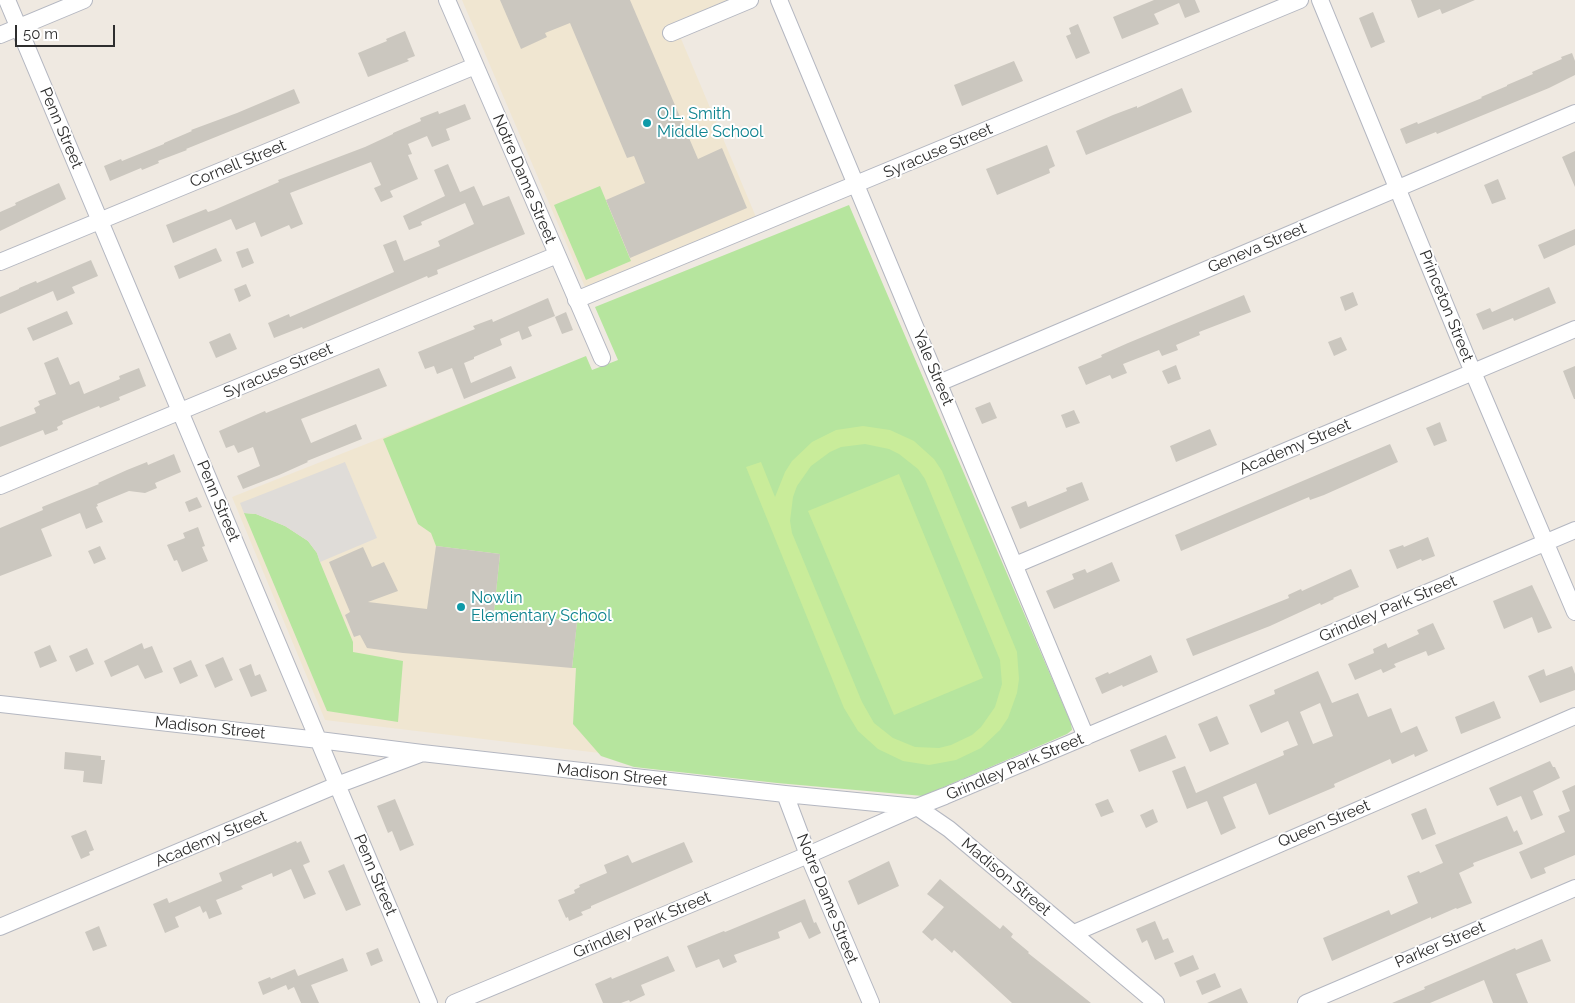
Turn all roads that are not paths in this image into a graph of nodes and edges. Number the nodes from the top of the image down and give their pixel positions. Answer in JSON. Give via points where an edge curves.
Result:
{"nodes":[{"id":1,"x":7,"y":0,"type":"edge"},
{"id":2,"x":84,"y":0,"type":"edge"},
{"id":3,"x":447,"y":0,"type":"edge"},
{"id":4,"x":750,"y":0,"type":"edge"},
{"id":5,"x":779,"y":0,"type":"edge"},
{"id":6,"x":1300,"y":0,"type":"edge"},
{"id":7,"x":1320,"y":0,"type":"edge"},
{"id":8,"x":18,"y":28,"type":"junction"},
{"id":9,"x":671,"y":33,"type":"dead end"},
{"id":10,"x":0,"y":35,"type":"edge"},
{"id":11,"x":475,"y":66,"type":"junction"},
{"id":12,"x":1575,"y":113,"type":"edge"},
{"id":13,"x":856,"y":184,"type":"junction"},
{"id":14,"x":1398,"y":188,"type":"junction"},
{"id":15,"x":101,"y":221,"type":"junction"},
{"id":16,"x":557,"y":255,"type":"junction"},
{"id":17,"x":0,"y":262,"type":"edge"},
{"id":18,"x":576,"y":300,"type":"junction"},
{"id":19,"x":1575,"y":329,"type":"edge"},
{"id":20,"x":602,"y":358,"type":"dead end"},
{"id":21,"x":1473,"y":372,"type":"junction"},
{"id":22,"x":939,"y":383,"type":"junction"},
{"id":23,"x":180,"y":411,"type":"junction"},
{"id":24,"x":0,"y":486,"type":"edge"},
{"id":25,"x":1575,"y":530,"type":"edge"},
{"id":26,"x":1546,"y":543,"type":"junction"},
{"id":27,"x":1015,"y":565,"type":"junction"},
{"id":28,"x":1575,"y":612,"type":"edge"},
{"id":29,"x":0,"y":704,"type":"edge"},
{"id":30,"x":1575,"y":716,"type":"edge"},
{"id":31,"x":1086,"y":736,"type":"junction"},
{"id":32,"x":319,"y":740,"type":"junction"},
{"id":33,"x":422,"y":753,"type":"junction"},
{"id":34,"x":338,"y":785,"type":"junction"},
{"id":35,"x":785,"y":794,"type":"junction"},
{"id":36,"x":917,"y":807,"type":"junction"},
{"id":37,"x":808,"y":855,"type":"junction"},
{"id":38,"x":1575,"y":888,"type":"edge"},
{"id":39,"x":0,"y":927,"type":"edge"},
{"id":40,"x":1074,"y":934,"type":"junction"},
{"id":41,"x":429,"y":1003,"type":"edge"},
{"id":42,"x":454,"y":1003,"type":"edge"},
{"id":43,"x":870,"y":1003,"type":"edge"},
{"id":44,"x":1156,"y":1003,"type":"edge"},
{"id":45,"x":1306,"y":1003,"type":"edge"}],
"edges":[{"from":1,"to":8,"type":"street","name":"Penn Street"},
{"from":2,"to":8,"type":"street"},
{"from":3,"to":11,"type":"street","name":"Notre Dame Street"},
{"from":4,"to":9,"type":"street"},
{"from":5,"to":13,"type":"street","name":"Yale Street"},
{"from":6,"to":13,"type":"street","name":"Syracuse Street"},
{"from":7,"to":14,"type":"street","name":"Princeton Street"},
{"from":8,"to":10,"type":"street"},
{"from":8,"to":15,"type":"street","name":"Penn Street"},
{"from":11,"to":15,"type":"street","name":"Cornell Street"},
{"from":11,"to":16,"type":"street","name":"Notre Dame Street"},
{"from":12,"to":14,"type":"street","name":"Geneva Street"},
{"from":13,"to":18,"type":"street","name":"Syracuse Street"},
{"from":13,"to":22,"type":"street","name":"Yale Street"},
{"from":14,"to":21,"type":"street","name":"Princeton Street"},
{"from":14,"to":22,"type":"street","name":"Geneva Street"},
{"from":15,"to":17,"type":"street","name":"Cornell Street"},
{"from":15,"to":23,"type":"street","name":"Penn Street"},
{"from":16,"to":18,"type":"street","name":"Notre Dame Street"},
{"from":16,"to":23,"type":"street","name":"Syracuse Street"},
{"from":18,"to":20,"type":"street","name":"Notre Dame Street"},
{"from":19,"to":21,"type":"street","name":"Academy Street"},
{"from":21,"to":26,"type":"street","name":"Princeton Street"},
{"from":21,"to":27,"type":"street","name":"Academy Street"},
{"from":22,"to":27,"type":"street","name":"Yale Street"},
{"from":23,"to":24,"type":"street","name":"Syracuse Street"},
{"from":23,"to":32,"type":"street","name":"Penn Street"},
{"from":25,"to":26,"type":"street","name":"Grindley Park Street"},
{"from":26,"to":28,"type":"street","name":"Princeton Street"},
{"from":26,"to":31,"type":"street","name":"Grindley Park Street"},
{"from":27,"to":31,"type":"street","name":"Yale Street"},
{"from":29,"to":32,"type":"street","name":"Madison Street"},
{"from":30,"to":40,"type":"street","name":"Queen Street"},
{"from":31,"to":36,"type":"street","name":"Grindley Park Street"},
{"from":32,"to":33,"type":"street","name":"Madison Street"},
{"from":32,"to":34,"type":"street","name":"Penn Street"},
{"from":33,"to":34,"type":"street","name":"Academy Street"},
{"from":33,"to":35,"type":"street","name":"Madison Street"},
{"from":34,"to":39,"type":"street","name":"Academy Street"},
{"from":34,"to":41,"type":"street","name":"Penn Street"},
{"from":35,"to":36,"type":"street","name":"Madison Street"},
{"from":35,"to":37,"type":"street","name":"Notre Dame Street"},
{"from":36,"to":37,"type":"street","name":"Grindley Park Street"},
{"from":36,"to":40,"type":"street","name":"Madison Street","via":[[949,829]]},
{"from":37,"to":42,"type":"street","name":"Grindley Park Street"},
{"from":37,"to":43,"type":"street","name":"Notre Dame Street"},
{"from":38,"to":45,"type":"street","name":"Parker Street"},
{"from":40,"to":44,"type":"street","name":"Madison Street"}]}
